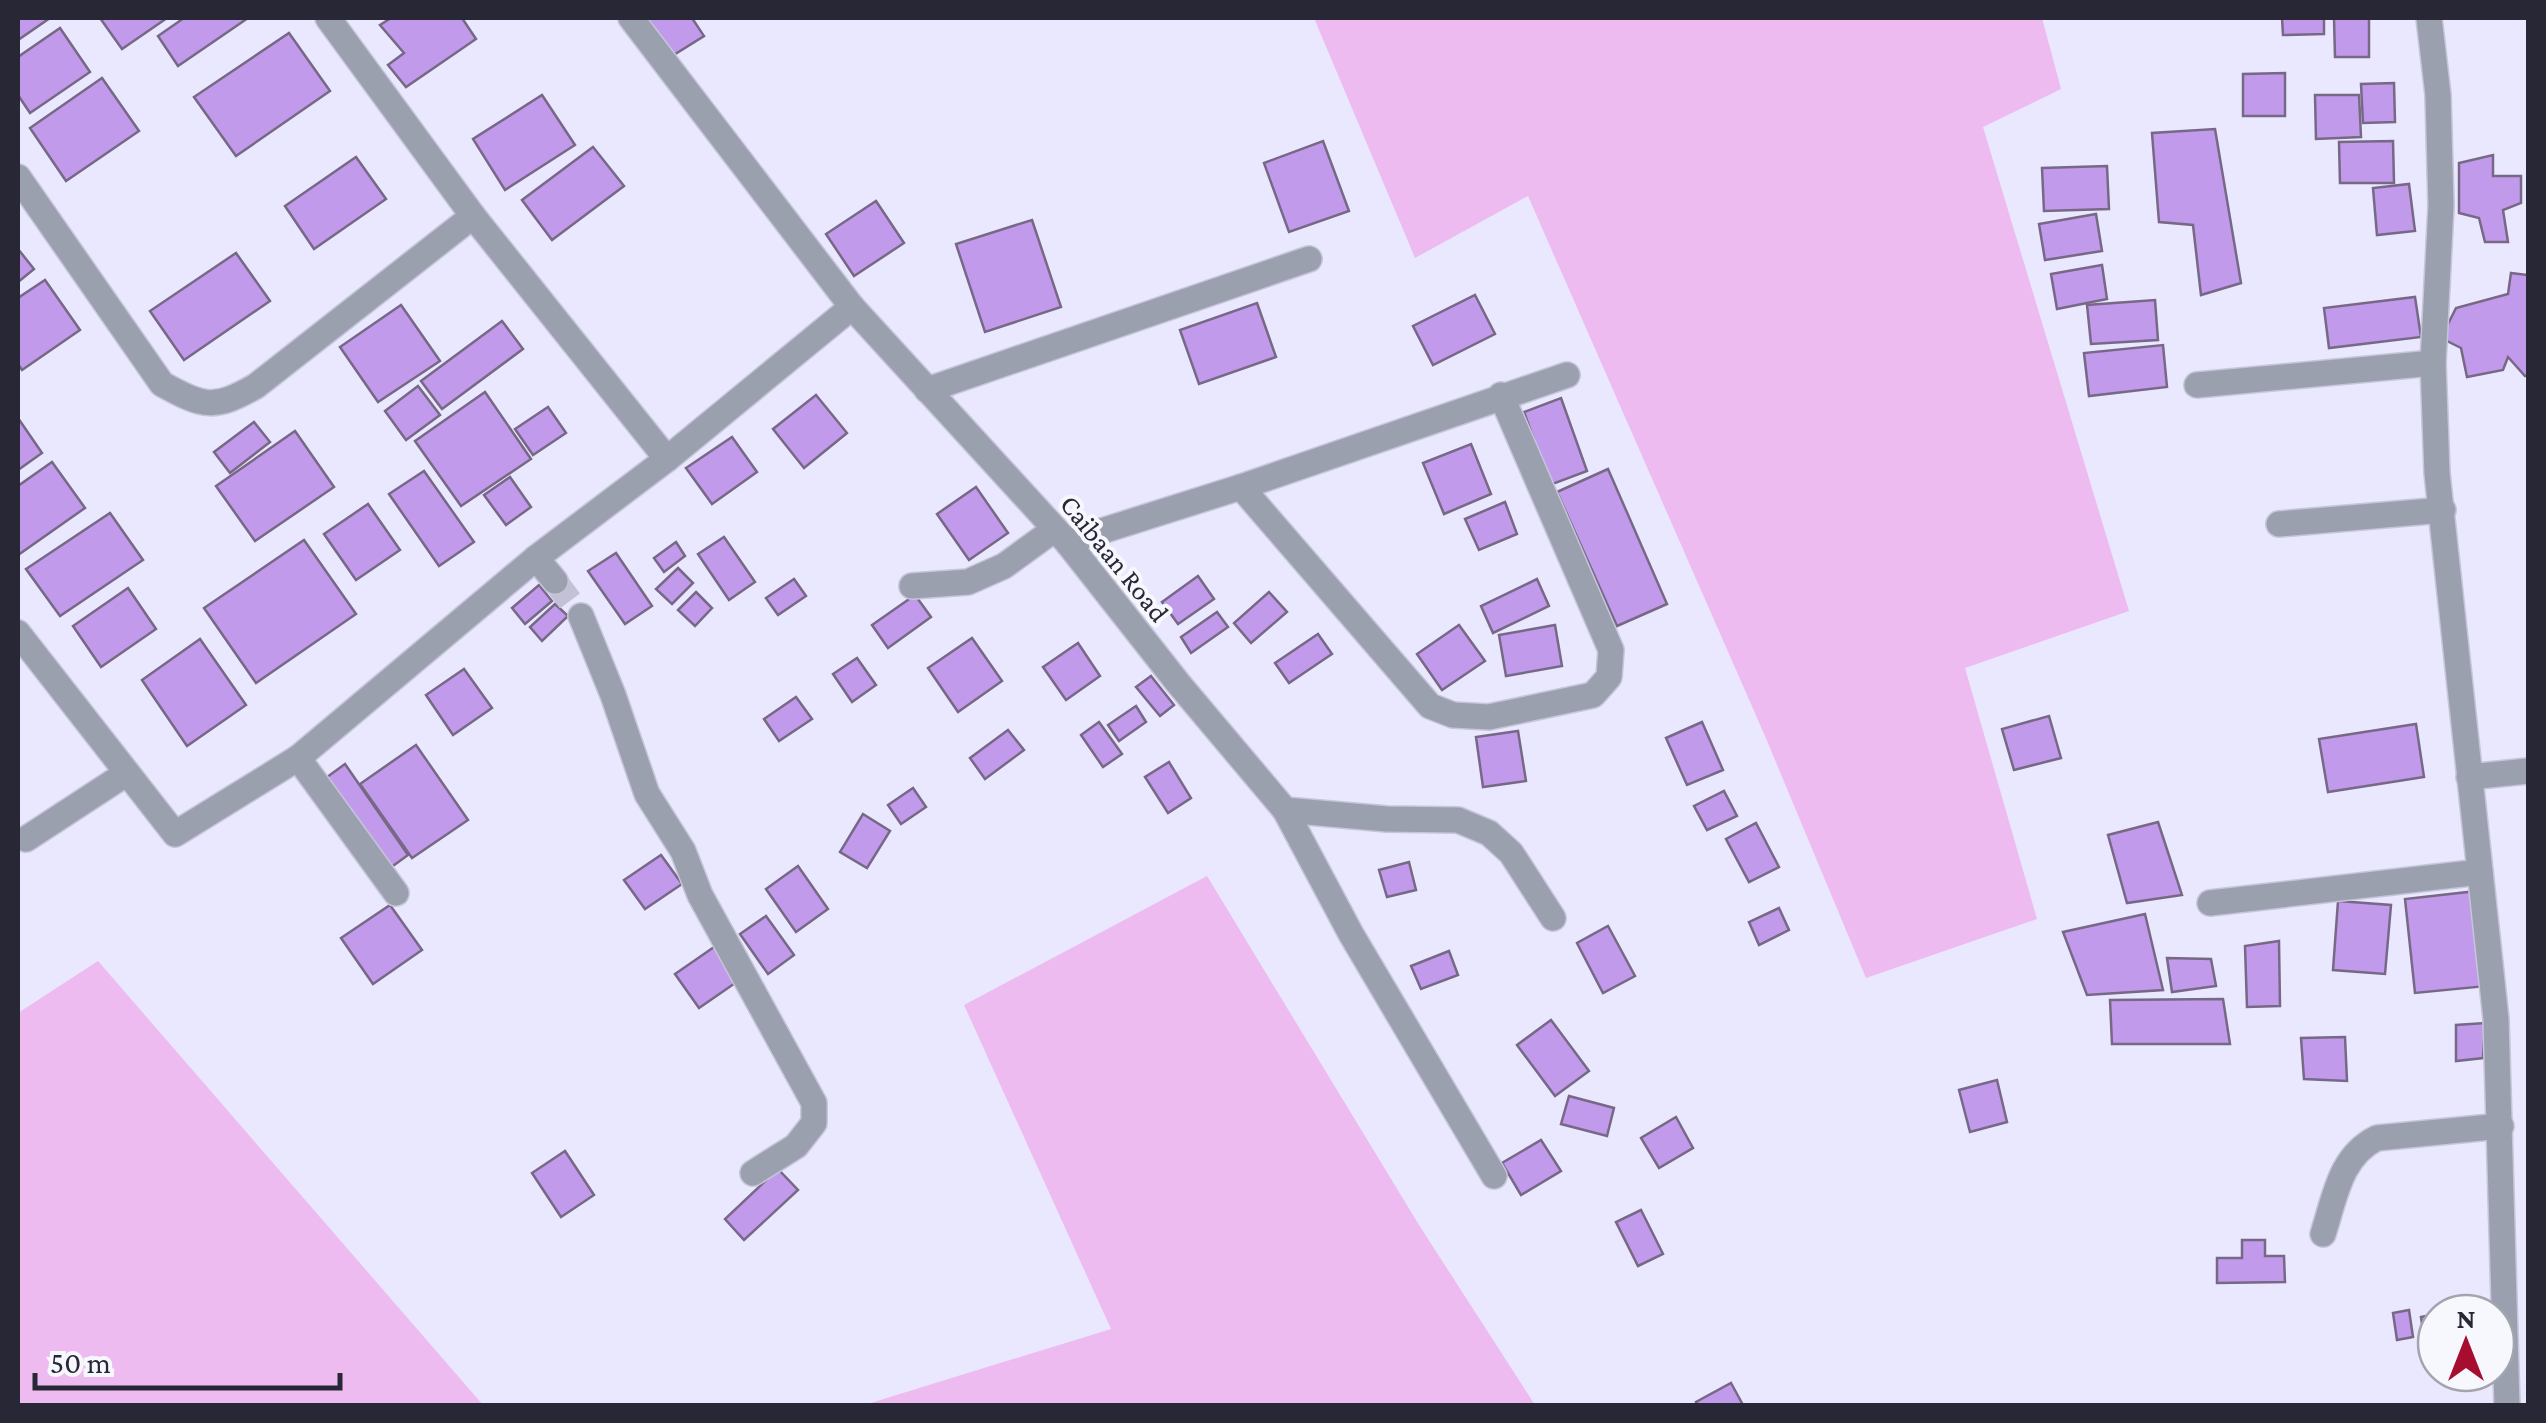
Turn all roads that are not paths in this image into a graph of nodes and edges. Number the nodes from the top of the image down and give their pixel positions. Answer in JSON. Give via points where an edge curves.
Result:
{"nodes":[{"id":1,"x":328,"y":18,"type":"edge"},
{"id":2,"x":631,"y":18,"type":"edge"},
{"id":3,"x":2428,"y":18,"type":"edge"},
{"id":4,"x":18,"y":178,"type":"edge"},
{"id":5,"x":473,"y":216,"type":"junction"},
{"id":6,"x":1309,"y":259,"type":"dead end"},
{"id":7,"x":852,"y":307,"type":"junction"},
{"id":8,"x":2433,"y":363,"type":"junction"},
{"id":9,"x":1567,"y":375,"type":"dead end"},
{"id":10,"x":2197,"y":385,"type":"dead end"},
{"id":11,"x":927,"y":390,"type":"junction"},
{"id":12,"x":1502,"y":395,"type":"junction"},
{"id":13,"x":667,"y":459,"type":"junction"},
{"id":14,"x":1242,"y":487,"type":"junction"},
{"id":15,"x":2443,"y":510,"type":"junction"},
{"id":16,"x":2279,"y":524,"type":"dead end"},
{"id":17,"x":1061,"y":536,"type":"junction"},
{"id":18,"x":536,"y":558,"type":"junction"},
{"id":19,"x":555,"y":581,"type":"tunnel mouth"},
{"id":20,"x":912,"y":586,"type":"dead end"},
{"id":21,"x":581,"y":616,"type":"tunnel mouth"},
{"id":22,"x":18,"y":633,"type":"edge"},
{"id":23,"x":298,"y":758,"type":"junction"},
{"id":24,"x":2528,"y":771,"type":"edge"},
{"id":25,"x":127,"y":773,"type":"junction"},
{"id":26,"x":2469,"y":777,"type":"junction"},
{"id":27,"x":1286,"y":810,"type":"junction"},
{"id":28,"x":26,"y":839,"type":"dead end"},
{"id":29,"x":2480,"y":872,"type":"junction"},
{"id":30,"x":396,"y":893,"type":"dead end"},
{"id":31,"x":2210,"y":903,"type":"dead end"},
{"id":32,"x":1554,"y":918,"type":"dead end"},
{"id":33,"x":2501,"y":1126,"type":"junction"},
{"id":34,"x":753,"y":1173,"type":"dead end"},
{"id":35,"x":1494,"y":1176,"type":"dead end"},
{"id":36,"x":2323,"y":1234,"type":"dead end"},
{"id":37,"x":2507,"y":1406,"type":"edge"}],
"edges":[{"from":1,"to":5,"type":"street"},
{"from":2,"to":7,"type":"street","name":"Caibaan Road"},
{"from":3,"to":8,"type":"street","via":[[2441,206]]},
{"from":4,"to":5,"type":"street","via":[[162,384],[196,402],[228,402],[256,386]]},
{"from":5,"to":13,"type":"street"},
{"from":6,"to":11,"type":"street"},
{"from":7,"to":11,"type":"street","name":"Caibaan Road"},
{"from":7,"to":13,"type":"street"},
{"from":8,"to":10,"type":"street"},
{"from":8,"to":15,"type":"street"},
{"from":9,"to":12,"type":"street"},
{"from":11,"to":17,"type":"street","name":"Caibaan Road"},
{"from":12,"to":14,"type":"street"},
{"from":12,"to":14,"type":"street","via":[[1612,650],[1609,676],[1593,696],[1490,717],[1430,706]]},
{"from":13,"to":18,"type":"street"},
{"from":14,"to":17,"type":"street"},
{"from":15,"to":16,"type":"street"},
{"from":15,"to":26,"type":"street"},
{"from":17,"to":20,"type":"street","via":[[968,582]]},
{"from":17,"to":27,"type":"street","name":"Caibaan Road"},
{"from":18,"to":19,"type":"street"},
{"from":18,"to":23,"type":"street"},
{"from":21,"to":34,"type":"street","via":[[647,794],[814,1102],[814,1124],[796,1146]]},
{"from":22,"to":25,"type":"street"},
{"from":23,"to":25,"type":"street","via":[[175,834]]},
{"from":23,"to":30,"type":"street"},
{"from":24,"to":26,"type":"street"},
{"from":25,"to":28,"type":"street"},
{"from":26,"to":29,"type":"street"},
{"from":27,"to":32,"type":"street","via":[[1458,820],[1490,832]]},
{"from":27,"to":35,"type":"street","name":"Caibaan Road"},
{"from":29,"to":31,"type":"street"},
{"from":29,"to":33,"type":"street"},
{"from":33,"to":36,"type":"street","via":[[2377,1138],[2360,1146],[2347,1160]]},
{"from":33,"to":37,"type":"street"}]}
